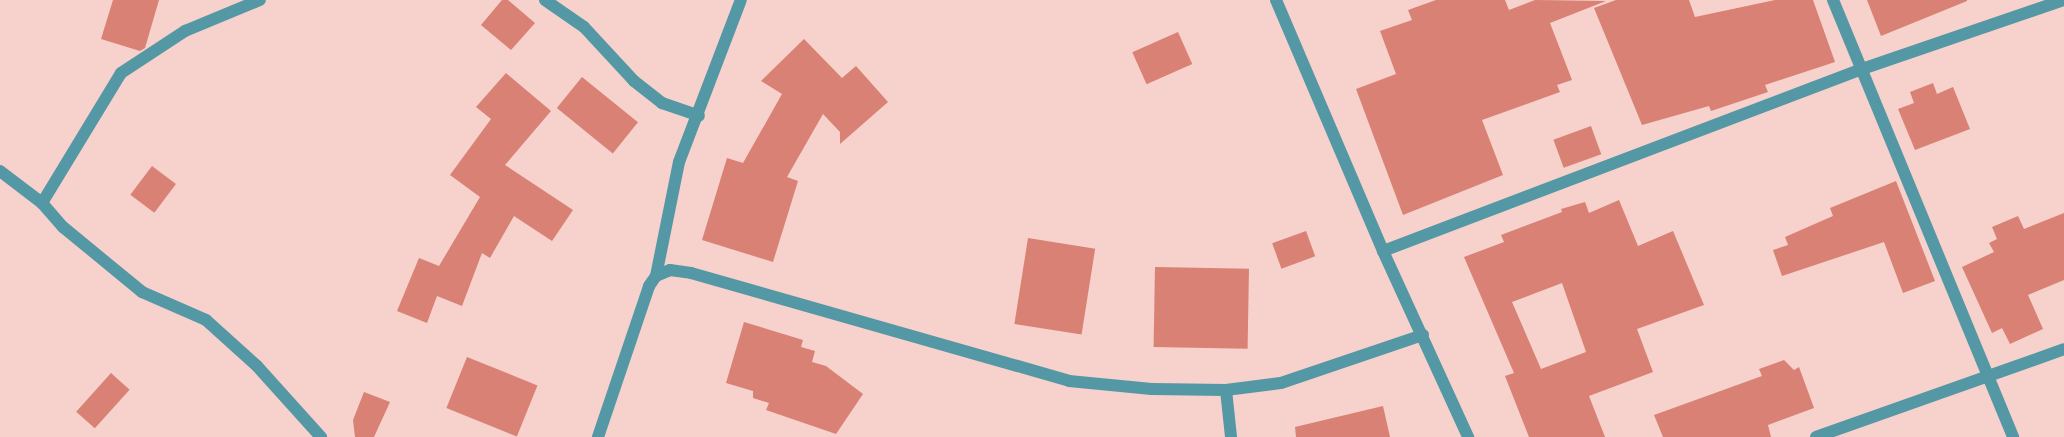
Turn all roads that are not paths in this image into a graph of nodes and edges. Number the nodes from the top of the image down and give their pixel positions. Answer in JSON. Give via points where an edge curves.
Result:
{"nodes":[{"id":1,"x":260,"y":0,"type":"edge"},
{"id":2,"x":545,"y":0,"type":"edge"},
{"id":3,"x":741,"y":0,"type":"edge"},
{"id":4,"x":1276,"y":0,"type":"edge"},
{"id":5,"x":1833,"y":0,"type":"edge"},
{"id":6,"x":2064,"y":0,"type":"edge"},
{"id":7,"x":1862,"y":69,"type":"junction"},
{"id":8,"x":699,"y":116,"type":"junction"},
{"id":9,"x":0,"y":172,"type":"edge"},
{"id":10,"x":42,"y":203,"type":"junction"},
{"id":11,"x":1383,"y":251,"type":"junction"},
{"id":12,"x":656,"y":276,"type":"junction"},
{"id":13,"x":1423,"y":334,"type":"junction"},
{"id":14,"x":2064,"y":350,"type":"edge"},
{"id":15,"x":1987,"y":374,"type":"junction"},
{"id":16,"x":1226,"y":390,"type":"junction"},
{"id":17,"x":321,"y":437,"type":"edge"},
{"id":18,"x":598,"y":437,"type":"edge"},
{"id":19,"x":1231,"y":437,"type":"edge"},
{"id":20,"x":1468,"y":437,"type":"edge"},
{"id":21,"x":1816,"y":437,"type":"edge"},
{"id":22,"x":2013,"y":437,"type":"edge"}],
"edges":[{"from":1,"to":10,"type":"street","via":[[185,31],[121,74]]},
{"from":2,"to":8,"type":"street","via":[[584,27],[634,81],[662,103]]},
{"from":3,"to":8,"type":"street"},
{"from":4,"to":11,"type":"street"},
{"from":5,"to":7,"type":"street"},
{"from":6,"to":7,"type":"street"},
{"from":7,"to":11,"type":"street"},
{"from":7,"to":15,"type":"street"},
{"from":8,"to":12,"type":"street","via":[[679,162]]},
{"from":9,"to":10,"type":"street"},
{"from":10,"to":17,"type":"street","via":[[63,227],[142,292],[206,320],[257,366]]},
{"from":11,"to":13,"type":"street"},
{"from":12,"to":16,"type":"street","via":[[670,270],[691,273],[1069,381],[1152,389]]},
{"from":12,"to":18,"type":"street","via":[[649,286]]},
{"from":13,"to":16,"type":"street","via":[[1280,382]]},
{"from":13,"to":20,"type":"street"},
{"from":14,"to":15,"type":"street"},
{"from":15,"to":21,"type":"street"},
{"from":15,"to":22,"type":"street"},
{"from":16,"to":19,"type":"street"}]}
